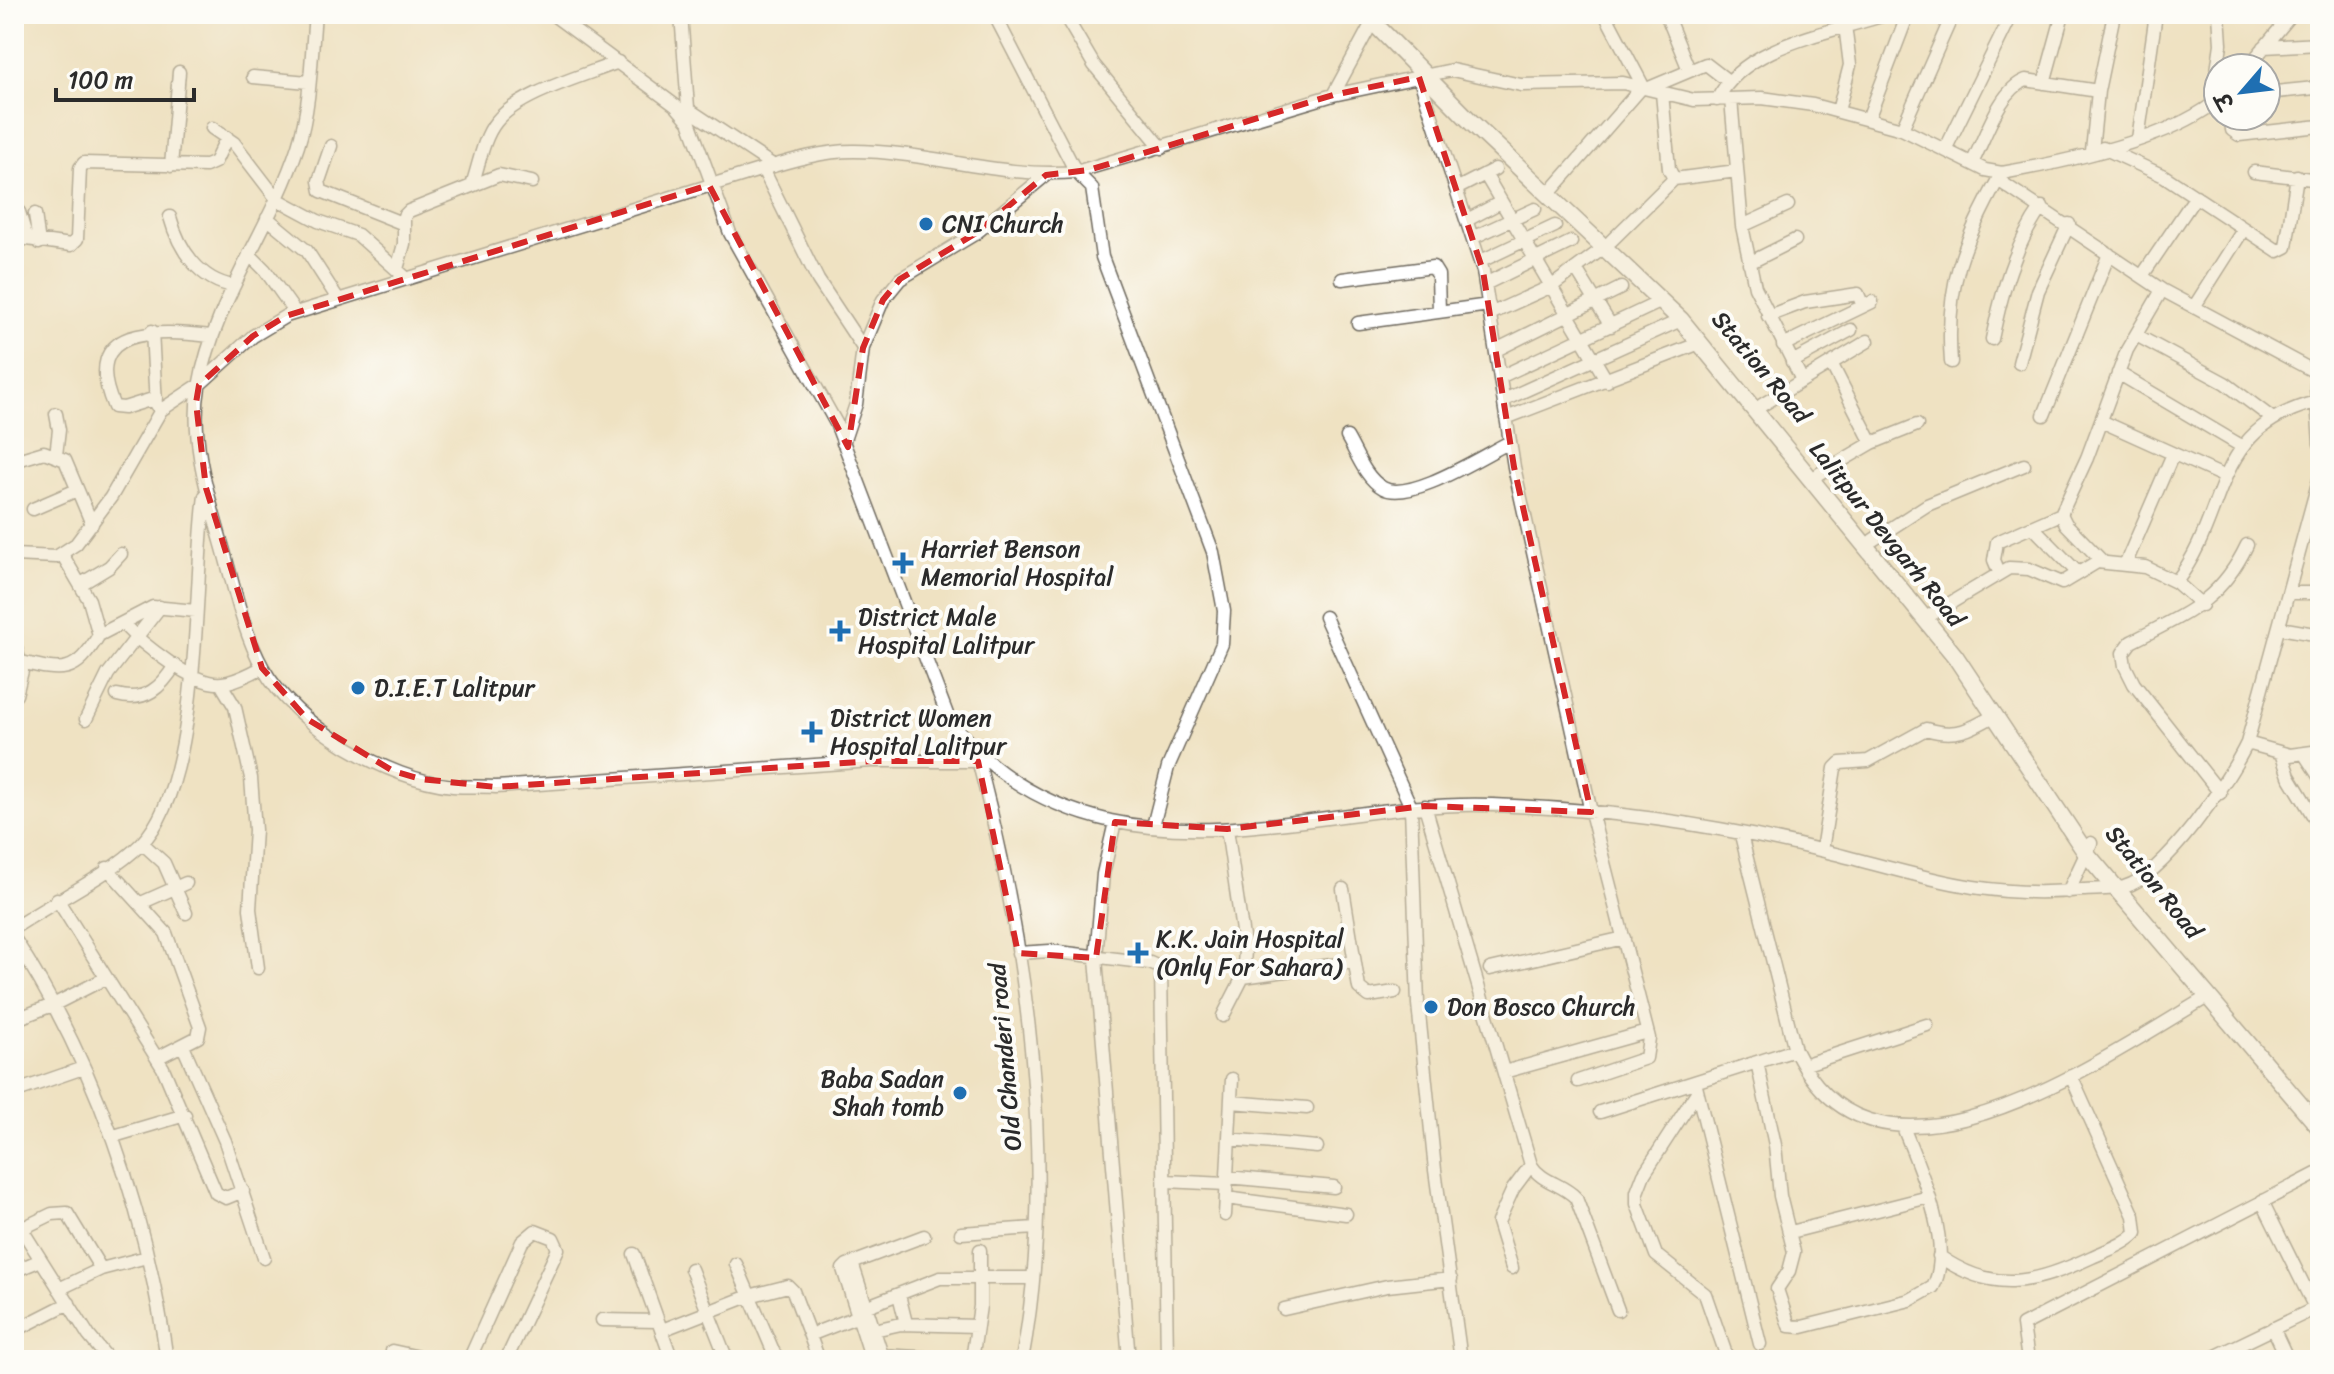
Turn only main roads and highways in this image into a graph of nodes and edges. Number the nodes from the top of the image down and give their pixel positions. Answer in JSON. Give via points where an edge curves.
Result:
{"nodes":[{"id":1,"x":1373,"y":16,"type":"edge"},
{"id":2,"x":1426,"y":75,"type":"junction"},
{"id":3,"x":1608,"y":244,"type":"junction"},
{"id":4,"x":2088,"y":848,"type":"junction"},
{"id":5,"x":2320,"y":1128,"type":"edge"}],
"edges":[{"from":1,"to":2,"type":"main road","name":"Lalitpur Devgarh Road"},
{"from":2,"to":3,"type":"main road","name":"Lalitpur Devgarh Road"},
{"from":2,"to":3,"type":"main road","name":"Station Road"},
{"from":3,"to":4,"type":"main road","name":"Lalitpur Devgarh Road","via":[[1681,320],[1899,584]]},
{"from":3,"to":4,"type":"main road","name":"Station Road","via":[[1697,327],[1932,614]]},
{"from":4,"to":5,"type":"main road","name":"Lalitpur Devgarh Road","via":[[2187,976]]}]}
